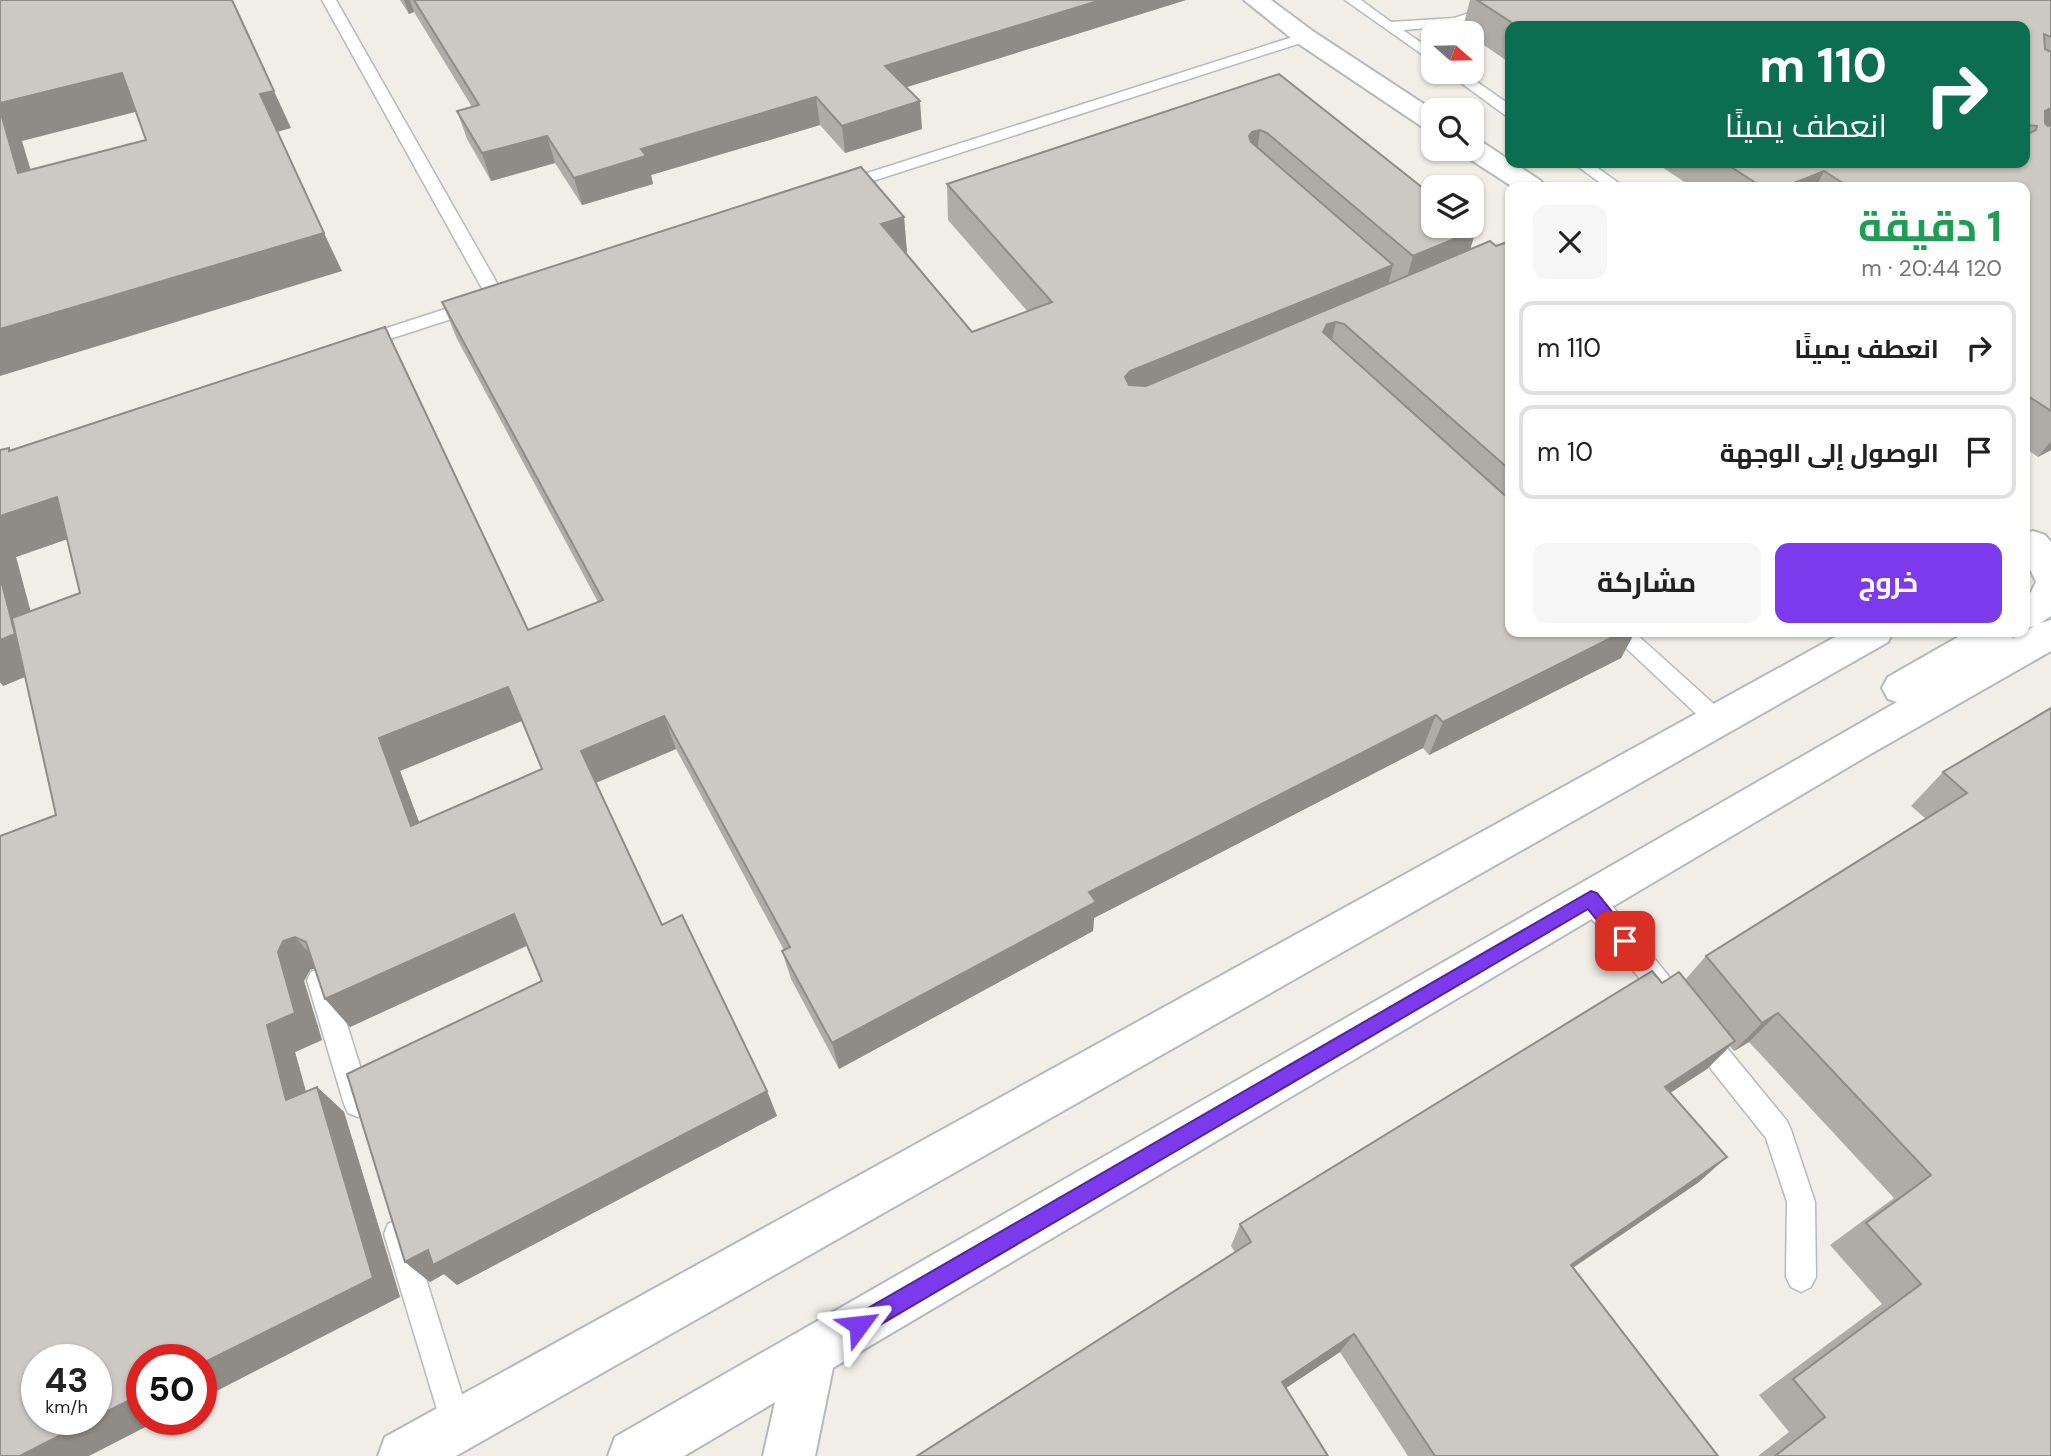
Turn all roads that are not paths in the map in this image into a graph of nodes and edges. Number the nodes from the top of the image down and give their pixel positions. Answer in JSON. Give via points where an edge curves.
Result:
{"nodes":[{"id":1,"x":329,"y":0,"type":"edge"},
{"id":2,"x":1256,"y":0,"type":"edge"},
{"id":3,"x":1352,"y":0,"type":"edge"},
{"id":4,"x":1524,"y":0,"type":"edge"},
{"id":5,"x":1389,"y":26,"type":"junction"},
{"id":6,"x":1305,"y":37,"type":"junction"},
{"id":7,"x":1421,"y":49,"type":"edge"},
{"id":8,"x":1470,"y":84,"type":"edge"},
{"id":9,"x":1505,"y":108,"type":"edge"},
{"id":10,"x":1421,"y":114,"type":"edge"},
{"id":11,"x":1484,"y":156,"type":"edge"},
{"id":12,"x":1586,"y":168,"type":"edge"},
{"id":13,"x":1598,"y":181,"type":"edge"},
{"id":14,"x":1523,"y":182,"type":"edge"},
{"id":15,"x":828,"y":191,"type":"edge"},
{"id":16,"x":340,"y":349,"type":"edge"},
{"id":17,"x":2033,"y":541,"type":"edge"},
{"id":18,"x":2051,"y":577,"type":"edge"},
{"id":19,"x":2051,"y":587,"type":"edge"},
{"id":20,"x":2030,"y":612,"type":"edge"},
{"id":21,"x":2051,"y":634,"type":"edge"},
{"id":22,"x":1625,"y":637,"type":"edge"},
{"id":23,"x":1866,"y":637,"type":"edge"},
{"id":24,"x":1988,"y":637,"type":"edge"},
{"id":25,"x":1717,"y":720,"type":"junction"},
{"id":26,"x":1853,"y":746,"type":"junction"},
{"id":27,"x":1591,"y":899,"type":"junction"},
{"id":28,"x":320,"y":980,"type":"edge"},
{"id":29,"x":364,"y":1125,"type":"edge"},
{"id":30,"x":388,"y":1203,"type":"edge"},
{"id":31,"x":1801,"y":1277,"type":"dead end"},
{"id":32,"x":811,"y":1353,"type":"junction"},
{"id":33,"x":457,"y":1426,"type":"junction"},
{"id":34,"x":404,"y":1456,"type":"edge"},
{"id":35,"x":634,"y":1456,"type":"edge"},
{"id":36,"x":789,"y":1456,"type":"edge"}],
"edges":[{"from":1,"to":16,"type":"lane","via":[[503,296]]},
{"from":2,"to":6,"type":"main road"},
{"from":3,"to":5,"type":"lane"},
{"from":4,"to":5,"type":"lane","via":[[1455,22]]},
{"from":5,"to":7,"type":"lane"},
{"from":6,"to":10,"type":"main road"},
{"from":6,"to":15,"type":"lane"},
{"from":8,"to":9,"type":"lane"},
{"from":11,"to":14,"type":"main road"},
{"from":12,"to":13,"type":"lane"},
{"from":17,"to":18,"type":"main road"},
{"from":19,"to":20,"type":"main road","via":[[2044,603]]},
{"from":21,"to":26,"type":"main road"},
{"from":22,"to":25,"type":"lane"},
{"from":23,"to":25,"type":"main road"},
{"from":24,"to":26,"type":"main road","via":[[1879,701],[1860,720]]},
{"from":25,"to":33,"type":"main road"},
{"from":26,"to":27,"type":"main road"},
{"from":27,"to":31,"type":"lane","via":[[1777,1130],[1801,1202]]},
{"from":27,"to":32,"type":"main road"},
{"from":28,"to":29,"type":"lane"},
{"from":30,"to":33,"type":"lane"},
{"from":32,"to":35,"type":"main road"},
{"from":32,"to":36,"type":"main road"},
{"from":33,"to":34,"type":"main road"}]}
